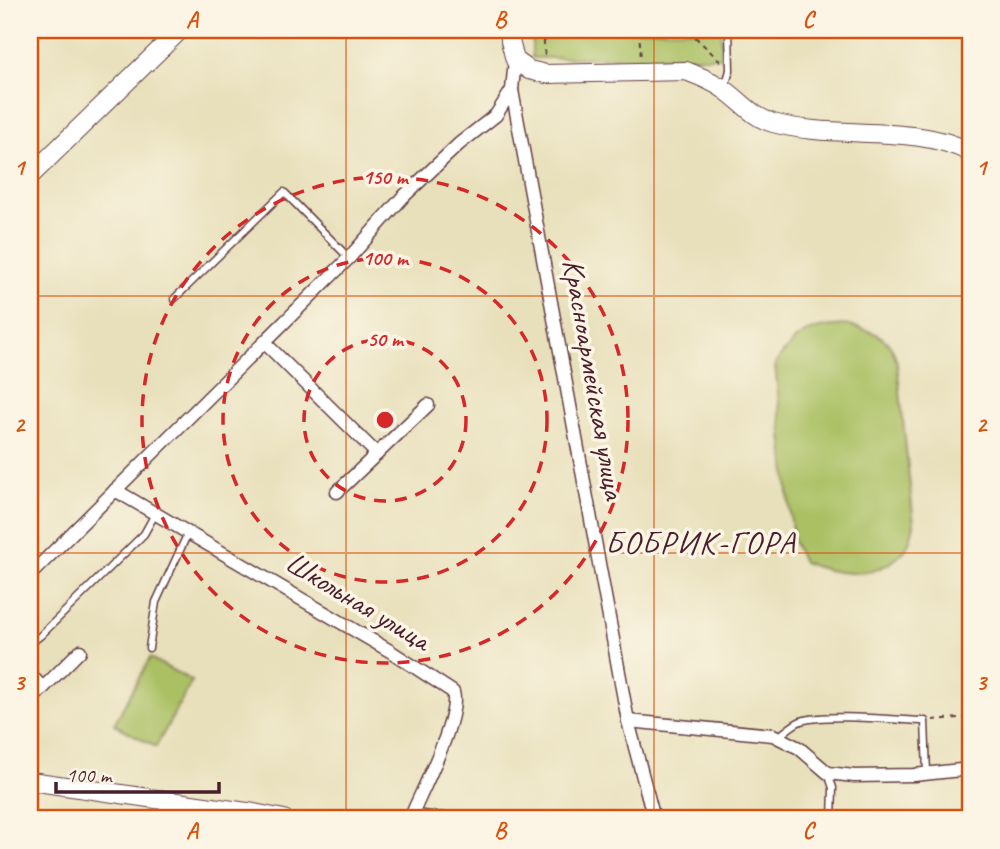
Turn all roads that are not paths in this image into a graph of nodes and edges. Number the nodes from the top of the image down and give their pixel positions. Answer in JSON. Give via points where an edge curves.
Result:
{"nodes":[{"id":1,"x":180,"y":30,"type":"edge"},
{"id":2,"x":510,"y":30,"type":"edge"},
{"id":3,"x":729,"y":30,"type":"edge"},
{"id":4,"x":515,"y":60,"type":"junction"},
{"id":5,"x":724,"y":89,"type":"junction"},
{"id":6,"x":512,"y":90,"type":"junction"},
{"id":7,"x":970,"y":152,"type":"edge"},
{"id":8,"x":30,"y":176,"type":"edge"},
{"id":9,"x":349,"y":258,"type":"junction"},
{"id":10,"x":174,"y":299,"type":"dead end"},
{"id":11,"x":265,"y":342,"type":"junction"},
{"id":12,"x":428,"y":405,"type":"dead end"},
{"id":13,"x":377,"y":454,"type":"junction"},
{"id":14,"x":115,"y":490,"type":"junction"},
{"id":15,"x":337,"y":492,"type":"dead end"},
{"id":16,"x":155,"y":514,"type":"junction"},
{"id":17,"x":188,"y":533,"type":"junction"},
{"id":18,"x":30,"y":575,"type":"edge"},
{"id":19,"x":30,"y":644,"type":"edge"},
{"id":20,"x":149,"y":648,"type":"dead end"},
{"id":21,"x":80,"y":651,"type":"dead end"},
{"id":22,"x":30,"y":670,"type":"edge"},
{"id":23,"x":45,"y":686,"type":"junction"},
{"id":24,"x":30,"y":701,"type":"edge"},
{"id":25,"x":628,"y":721,"type":"junction"},
{"id":26,"x":778,"y":737,"type":"junction"},
{"id":27,"x":970,"y":769,"type":"edge"},
{"id":28,"x":828,"y":773,"type":"junction"},
{"id":29,"x":927,"y":774,"type":"junction"},
{"id":30,"x":30,"y":781,"type":"edge"},
{"id":31,"x":411,"y":816,"type":"edge"},
{"id":32,"x":276,"y":818,"type":"edge"},
{"id":33,"x":473,"y":819,"type":"edge"},
{"id":34,"x":654,"y":819,"type":"edge"},
{"id":35,"x":832,"y":819,"type":"edge"}],
"edges":[{"from":1,"to":8,"type":"main road"},
{"from":2,"to":4,"type":"main road","name":"Красноармейская улица"},
{"from":3,"to":5,"type":"lane","via":[[730,69]]},
{"from":4,"to":5,"type":"main road","via":[[546,74],[686,71]]},
{"from":4,"to":6,"type":"street","name":"Красноармейская улица"},
{"from":5,"to":7,"type":"main road","via":[[754,115],[770,122],[934,140]]},
{"from":6,"to":9,"type":"street","via":[[496,116],[402,198]]},
{"from":6,"to":25,"type":"street","name":"Красноармейская улица"},
{"from":9,"to":10,"type":"lane","via":[[284,192]]},
{"from":9,"to":11,"type":"street"},
{"from":11,"to":13,"type":"street"},
{"from":11,"to":14,"type":"street"},
{"from":12,"to":13,"type":"street"},
{"from":13,"to":15,"type":"street"},
{"from":14,"to":16,"type":"street","name":"Школьная улица"},
{"from":14,"to":18,"type":"street"},
{"from":16,"to":17,"type":"street","name":"Школьная улица"},
{"from":16,"to":19,"type":"lane","via":[[144,534]]},
{"from":17,"to":20,"type":"lane","via":[[156,602]]},
{"from":17,"to":31,"type":"street","name":"Школьная улица","via":[[453,692],[452,719]]},
{"from":21,"to":23,"type":"street"},
{"from":22,"to":23,"type":"lane"},
{"from":23,"to":24,"type":"street"},
{"from":25,"to":26,"type":"street"},
{"from":25,"to":34,"type":"street","name":"Красноармейская улица"},
{"from":26,"to":28,"type":"street"},
{"from":26,"to":29,"type":"lane","via":[[795,724],[822,718],[925,721]]},
{"from":27,"to":29,"type":"street"},
{"from":28,"to":29,"type":"street"},
{"from":28,"to":35,"type":"lane","via":[[833,788]]},
{"from":30,"to":32,"type":"main road"},
{"from":31,"to":33,"type":"lane"}]}
